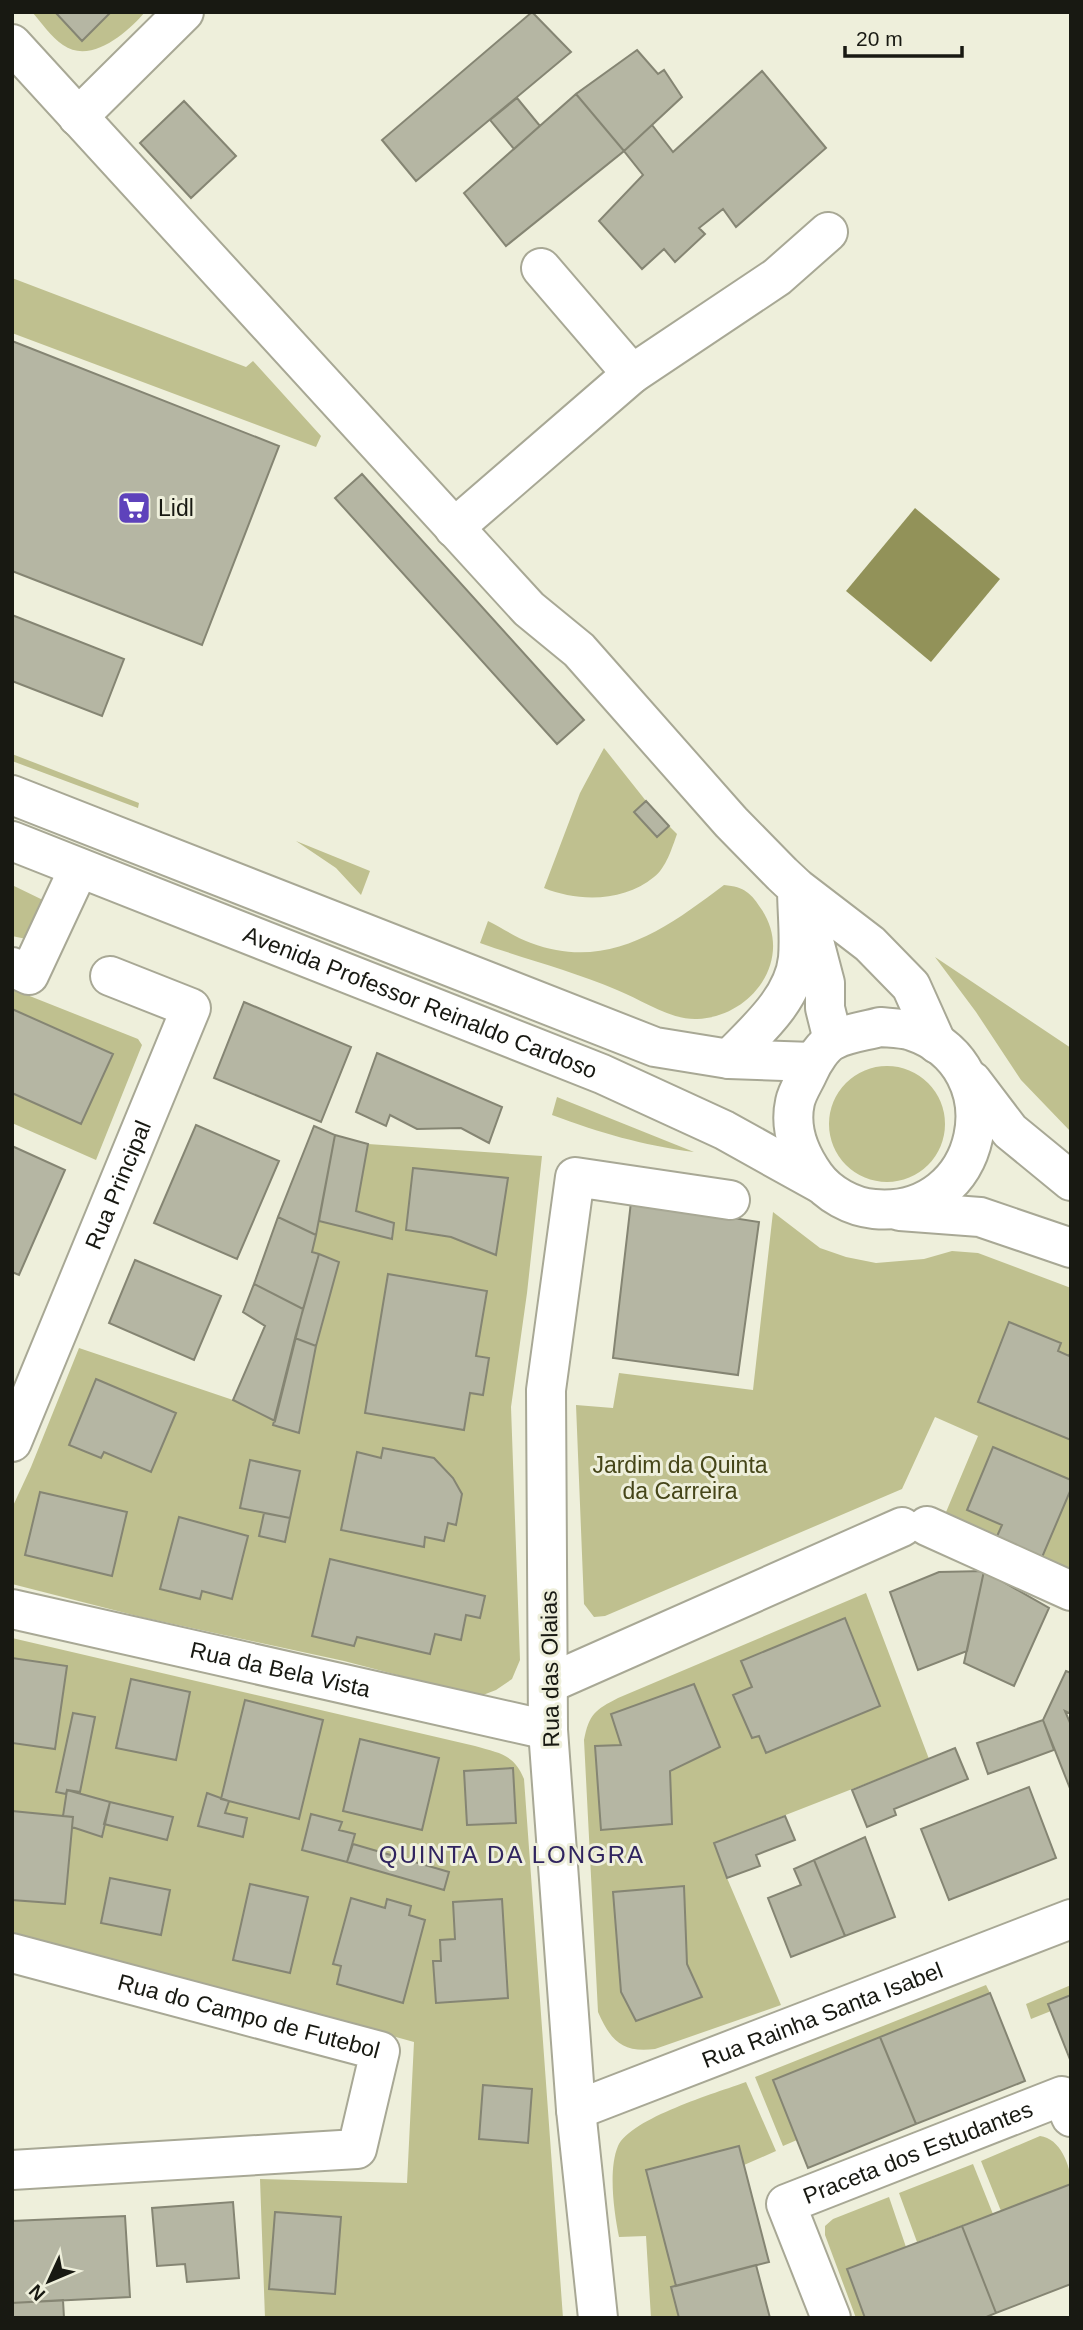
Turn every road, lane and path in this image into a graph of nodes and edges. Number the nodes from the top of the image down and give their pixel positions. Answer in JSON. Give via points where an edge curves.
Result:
{"nodes":[{"id":1,"x":184,"y":12,"type":"edge"},
{"id":2,"x":12,"y":44,"type":"edge"},
{"id":3,"x":78,"y":117,"type":"junction"},
{"id":4,"x":828,"y":232,"type":"dead end"},
{"id":5,"x":541,"y":268,"type":"dead end"},
{"id":6,"x":632,"y":374,"type":"junction"},
{"id":7,"x":454,"y":528,"type":"junction"},
{"id":8,"x":12,"y":795,"type":"edge"},
{"id":9,"x":12,"y":841,"type":"edge"},
{"id":10,"x":79,"y":868,"type":"junction"},
{"id":11,"x":797,"y":888,"type":"junction"},
{"id":12,"x":12,"y":967,"type":"edge"},
{"id":13,"x":110,"y":976,"type":"dead end"},
{"id":14,"x":823,"y":1051,"type":"junction"},
{"id":15,"x":949,"y":1055,"type":"junction"},
{"id":16,"x":729,"y":1059,"type":"junction"},
{"id":17,"x":1071,"y":1181,"type":"edge"},
{"id":18,"x":821,"y":1184,"type":"junction"},
{"id":19,"x":730,"y":1200,"type":"dead end"},
{"id":20,"x":891,"y":1211,"type":"junction"},
{"id":21,"x":1071,"y":1248,"type":"edge"},
{"id":22,"x":12,"y":1442,"type":"edge"},
{"id":23,"x":1071,"y":1591,"type":"edge"},
{"id":24,"x":12,"y":1609,"type":"edge"},
{"id":25,"x":550,"y":1683,"type":"junction"},
{"id":26,"x":548,"y":1730,"type":"junction"},
{"id":27,"x":1071,"y":1919,"type":"edge"},
{"id":28,"x":12,"y":1953,"type":"edge"},
{"id":29,"x":576,"y":2110,"type":"junction"},
{"id":30,"x":1071,"y":2117,"type":"edge"},
{"id":31,"x":12,"y":2170,"type":"edge"},
{"id":32,"x":598,"y":2318,"type":"edge"},
{"id":33,"x":831,"y":2318,"type":"edge"}],
"edges":[{"from":1,"to":3,"type":"street"},
{"from":2,"to":3,"type":"street"},
{"from":3,"to":7,"type":"street"},
{"from":4,"to":6,"type":"street","via":[[777,277]]},
{"from":5,"to":6,"type":"street"},
{"from":6,"to":7,"type":"street"},
{"from":7,"to":11,"type":"street","via":[[528,609],[579,650],[731,822]]},
{"from":8,"to":16,"type":"street","name":"Avenida Professor Reinaldo Cardoso","via":[[655,1047]]},
{"from":9,"to":10,"type":"street","name":"Avenida Professor Reinaldo Cardoso"},
{"from":10,"to":12,"type":"street","via":[[29,975]]},
{"from":10,"to":18,"type":"street","name":"Avenida Professor Reinaldo Cardoso","via":[[609,1077],[724,1130]]},
{"from":11,"to":14,"type":"street","via":[[825,983]]},
{"from":11,"to":15,"type":"street","via":[[870,944],[911,986]]},
{"from":11,"to":16,"type":"street","via":[[794,976],[782,1000]]},
{"from":13,"to":22,"type":"street","name":"Rua Principal","via":[[191,1008]]},
{"from":14,"to":15,"type":"street","via":[[880,1027],[911,1031]]},
{"from":14,"to":16,"type":"street","name":"Avenida Professor Reinaldo Cardoso"},
{"from":14,"to":18,"type":"street","via":[[795,1101],[794,1131],[803,1159]]},
{"from":15,"to":17,"type":"street","via":[[1010,1131]]},
{"from":15,"to":20,"type":"street","via":[[972,1091],[977,1118],[973,1146],[961,1171],[942,1191]]},
{"from":18,"to":20,"type":"street","via":[[865,1209]]},
{"from":19,"to":25,"type":"street","name":"Rua das Olaias","via":[[575,1177],[546,1390]]},
{"from":20,"to":21,"type":"street","via":[[981,1217]]},
{"from":23,"to":25,"type":"street","via":[[915,1526]]},
{"from":24,"to":26,"type":"street","name":"Rua da Bela Vista"},
{"from":25,"to":26,"type":"street","name":"Rua das Olaias"},
{"from":26,"to":29,"type":"street","name":"Rua das Olaias"},
{"from":27,"to":29,"type":"street","name":"Rua Rainha Santa Isabel"},
{"from":28,"to":31,"type":"street","name":"Rua do Campo de Futebol","via":[[380,2051],[357,2149]]},
{"from":29,"to":32,"type":"street","name":"Rua das Olaias"},
{"from":30,"to":33,"type":"street","name":"Praceta dos Estudantes","via":[[1062,2096],[786,2204]]}]}
